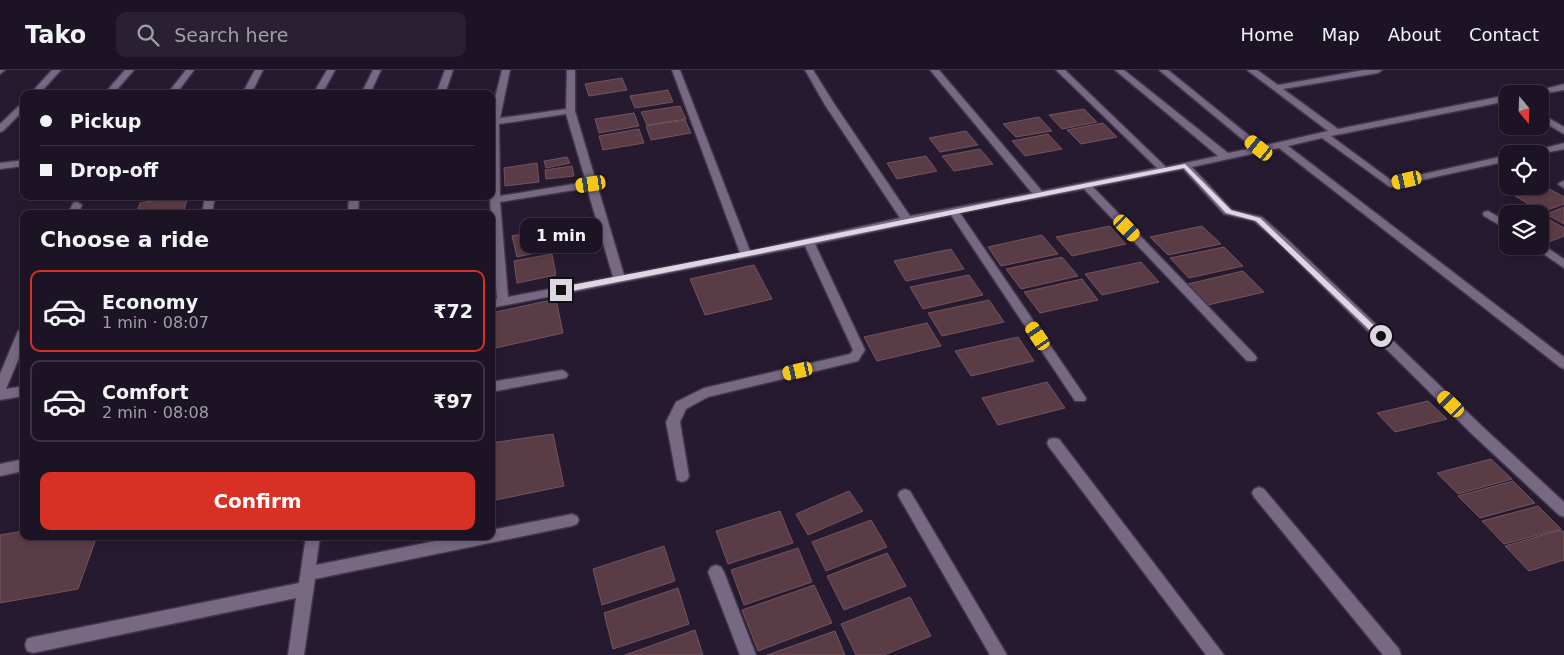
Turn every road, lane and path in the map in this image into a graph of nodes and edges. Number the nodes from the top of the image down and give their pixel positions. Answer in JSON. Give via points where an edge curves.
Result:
{"nodes":[{"id":1,"x":57,"y":70,"type":"edge"},
{"id":2,"x":130,"y":70,"type":"edge"},
{"id":3,"x":190,"y":70,"type":"edge"},
{"id":4,"x":259,"y":70,"type":"edge"},
{"id":5,"x":331,"y":70,"type":"edge"},
{"id":6,"x":377,"y":70,"type":"edge"},
{"id":7,"x":448,"y":70,"type":"edge"},
{"id":8,"x":506,"y":70,"type":"edge"},
{"id":9,"x":571,"y":70,"type":"edge"},
{"id":10,"x":676,"y":70,"type":"edge"},
{"id":11,"x":809,"y":70,"type":"edge"},
{"id":12,"x":934,"y":70,"type":"edge"},
{"id":13,"x":1060,"y":70,"type":"edge"},
{"id":14,"x":1119,"y":70,"type":"edge"},
{"id":15,"x":1163,"y":70,"type":"edge"},
{"id":16,"x":1251,"y":70,"type":"edge"},
{"id":17,"x":1378,"y":70,"type":"edge"},
{"id":18,"x":1365,"y":71,"type":"edge"},
{"id":19,"x":1564,"y":87,"type":"edge"},
{"id":20,"x":1277,"y":88,"type":"junction"},
{"id":21,"x":38,"y":90,"type":"edge"},
{"id":22,"x":112,"y":90,"type":"edge"},
{"id":23,"x":175,"y":90,"type":"edge"},
{"id":24,"x":248,"y":90,"type":"edge"},
{"id":25,"x":319,"y":90,"type":"edge"},
{"id":26,"x":367,"y":90,"type":"edge"},
{"id":27,"x":441,"y":90,"type":"edge"},
{"id":28,"x":1549,"y":90,"type":"edge"},
{"id":29,"x":1499,"y":100,"type":"edge"},
{"id":30,"x":20,"y":108,"type":"edge"},
{"id":31,"x":570,"y":111,"type":"junction"},
{"id":32,"x":495,"y":114,"type":"edge"},
{"id":33,"x":495,"y":122,"type":"edge"},
{"id":34,"x":1549,"y":122,"type":"edge"},
{"id":35,"x":0,"y":128,"type":"edge"},
{"id":36,"x":1564,"y":131,"type":"edge"},
{"id":37,"x":1336,"y":132,"type":"junction"},
{"id":38,"x":1324,"y":135,"type":"junction"},
{"id":39,"x":1280,"y":145,"type":"junction"},
{"id":40,"x":1564,"y":146,"type":"edge"},
{"id":41,"x":1259,"y":148,"type":"junction"},
{"id":42,"x":1549,"y":149,"type":"edge"},
{"id":43,"x":1226,"y":157,"type":"junction"},
{"id":44,"x":1499,"y":160,"type":"edge"},
{"id":45,"x":20,"y":164,"type":"edge"},
{"id":46,"x":0,"y":166,"type":"edge"},
{"id":47,"x":1185,"y":166,"type":"junction"},
{"id":48,"x":1163,"y":169,"type":"junction"},
{"id":49,"x":591,"y":184,"type":"junction"},
{"id":50,"x":1086,"y":185,"type":"junction"},
{"id":51,"x":1039,"y":194,"type":"junction"},
{"id":52,"x":495,"y":200,"type":"joint"},
{"id":53,"x":954,"y":211,"type":"junction"},
{"id":54,"x":1488,"y":214,"type":"dead end"},
{"id":55,"x":907,"y":220,"type":"junction"},
{"id":56,"x":1499,"y":221,"type":"edge"},
{"id":57,"x":808,"y":241,"type":"junction"},
{"id":58,"x":1549,"y":254,"type":"edge"},
{"id":59,"x":746,"y":255,"type":"junction"},
{"id":60,"x":1564,"y":264,"type":"edge"},
{"id":61,"x":619,"y":278,"type":"junction"},
{"id":62,"x":503,"y":302,"type":"junction"},
{"id":63,"x":495,"y":303,"type":"edge"},
{"id":64,"x":20,"y":341,"type":"edge"},
{"id":65,"x":1251,"y":358,"type":"dead end"},
{"id":66,"x":1564,"y":364,"type":"edge"},
{"id":67,"x":562,"y":374,"type":"dead end"},
{"id":68,"x":495,"y":386,"type":"edge"},
{"id":69,"x":0,"y":389,"type":"edge"},
{"id":70,"x":20,"y":392,"type":"edge"},
{"id":71,"x":0,"y":395,"type":"edge"},
{"id":72,"x":1080,"y":398,"type":"dead end"},
{"id":73,"x":1054,"y":443,"type":"dead end"},
{"id":74,"x":20,"y":466,"type":"edge"},
{"id":75,"x":0,"y":470,"type":"edge"},
{"id":76,"x":682,"y":476,"type":"dead end"},
{"id":77,"x":1259,"y":493,"type":"dead end"},
{"id":78,"x":905,"y":495,"type":"dead end"},
{"id":79,"x":1564,"y":511,"type":"edge"},
{"id":80,"x":572,"y":520,"type":"dead end"},
{"id":81,"x":495,"y":538,"type":"edge"},
{"id":82,"x":312,"y":540,"type":"edge"},
{"id":83,"x":485,"y":540,"type":"edge"},
{"id":84,"x":716,"y":572,"type":"dead end"},
{"id":85,"x":306,"y":581,"type":"junction"},
{"id":86,"x":33,"y":645,"type":"dead end"},
{"id":87,"x":296,"y":655,"type":"edge"},
{"id":88,"x":748,"y":655,"type":"edge"},
{"id":89,"x":999,"y":655,"type":"edge"},
{"id":90,"x":1216,"y":655,"type":"edge"},
{"id":91,"x":1393,"y":655,"type":"edge"}],
"edges":[{"from":1,"to":21,"type":"street"},
{"from":2,"to":22,"type":"street"},
{"from":3,"to":23,"type":"street"},
{"from":4,"to":24,"type":"street"},
{"from":5,"to":25,"type":"street"},
{"from":6,"to":26,"type":"street"},
{"from":7,"to":27,"type":"street"},
{"from":8,"to":32,"type":"street"},
{"from":9,"to":31,"type":"street"},
{"from":10,"to":59,"type":"street"},
{"from":11,"to":55,"type":"street"},
{"from":12,"to":51,"type":"street"},
{"from":13,"to":48,"type":"street"},
{"from":14,"to":43,"type":"street"},
{"from":15,"to":41,"type":"street"},
{"from":16,"to":20,"type":"street"},
{"from":17,"to":18,"type":"street"},
{"from":18,"to":20,"type":"street"},
{"from":19,"to":28,"type":"street"},
{"from":20,"to":37,"type":"street"},
{"from":29,"to":37,"type":"street"},
{"from":30,"to":35,"type":"street"},
{"from":31,"to":33,"type":"street"},
{"from":31,"to":49,"type":"street"},
{"from":34,"to":36,"type":"street"},
{"from":37,"to":38,"type":"street"},
{"from":38,"to":39,"type":"street"},
{"from":38,"to":44,"type":"street","via":[[1390,184]]},
{"from":39,"to":41,"type":"street"},
{"from":39,"to":66,"type":"street"},
{"from":40,"to":42,"type":"street"},
{"from":41,"to":43,"type":"street"},
{"from":43,"to":47,"type":"street"},
{"from":45,"to":46,"type":"street"},
{"from":47,"to":48,"type":"street"},
{"from":47,"to":79,"type":"street","via":[[1228,212],[1258,219]]},
{"from":48,"to":50,"type":"street"},
{"from":49,"to":52,"type":"street"},
{"from":49,"to":61,"type":"street"},
{"from":50,"to":51,"type":"street"},
{"from":50,"to":65,"type":"street"},
{"from":51,"to":53,"type":"street"},
{"from":52,"to":62,"type":"street"},
{"from":53,"to":55,"type":"street"},
{"from":53,"to":72,"type":"street"},
{"from":54,"to":56,"type":"street"},
{"from":55,"to":57,"type":"street"},
{"from":57,"to":59,"type":"street"},
{"from":57,"to":76,"type":"street","via":[[859,350],[854,358],[704,393],[681,406],[673,422]]},
{"from":58,"to":60,"type":"street"},
{"from":59,"to":61,"type":"street"},
{"from":61,"to":62,"type":"street"},
{"from":62,"to":63,"type":"street"},
{"from":64,"to":69,"type":"street"},
{"from":67,"to":68,"type":"street"},
{"from":70,"to":71,"type":"street"},
{"from":73,"to":90,"type":"street"},
{"from":74,"to":75,"type":"street"},
{"from":77,"to":91,"type":"street"},
{"from":78,"to":89,"type":"street"},
{"from":80,"to":81,"type":"street"},
{"from":82,"to":85,"type":"street"},
{"from":83,"to":85,"type":"street"},
{"from":84,"to":88,"type":"street"},
{"from":85,"to":86,"type":"street"},
{"from":85,"to":87,"type":"street"}]}
